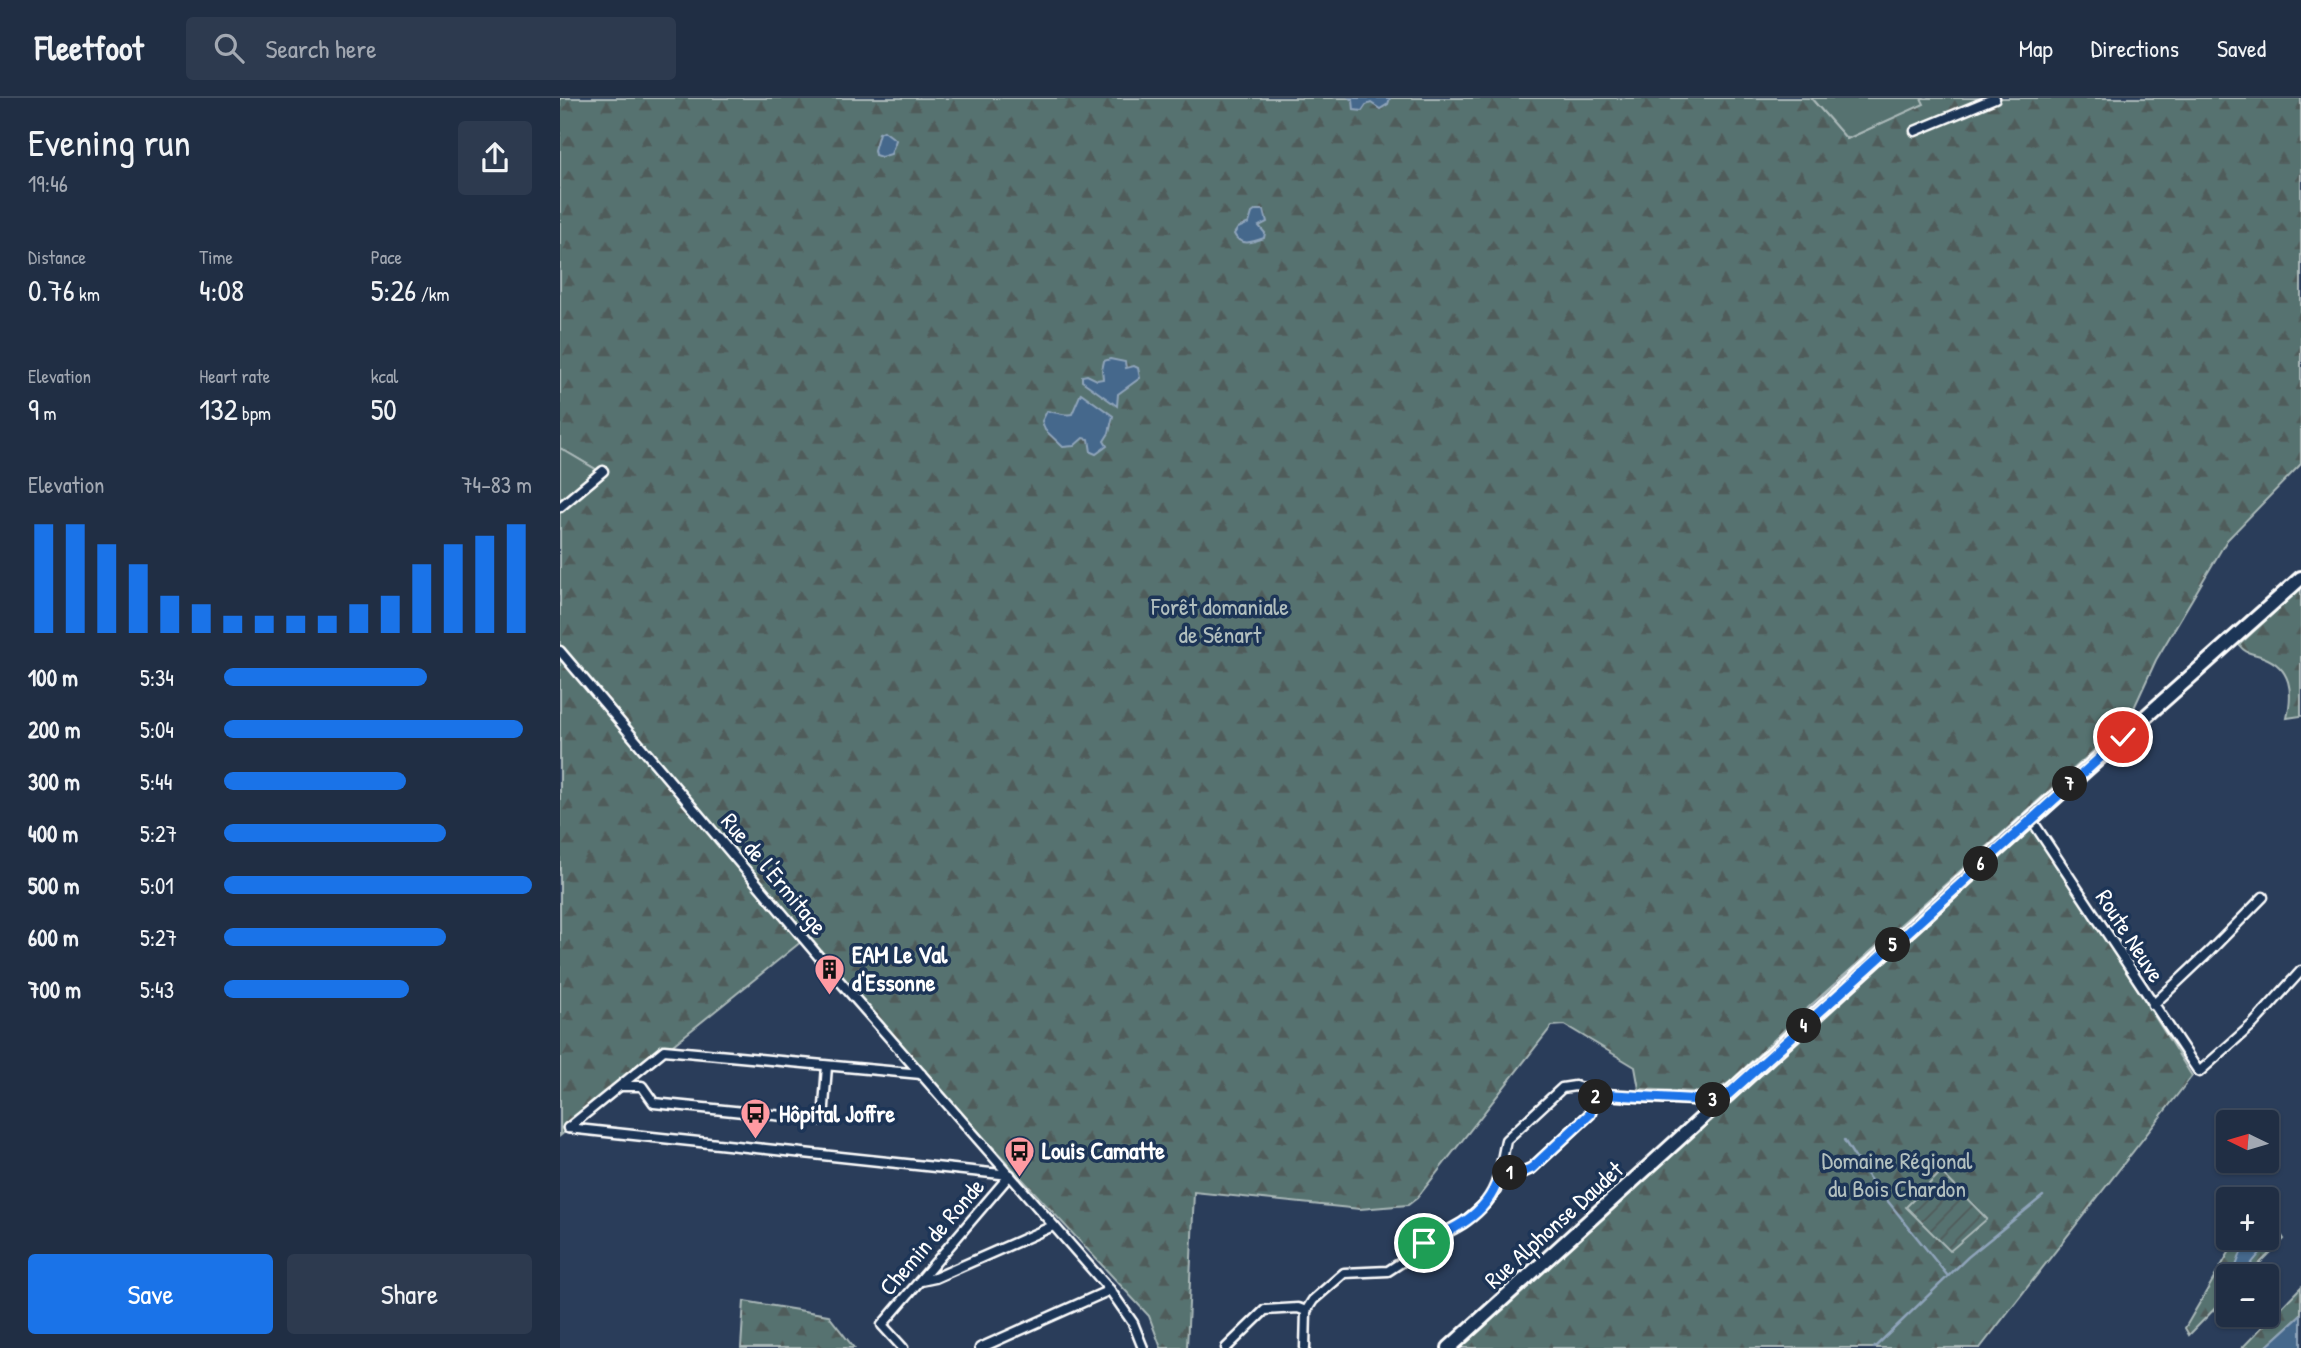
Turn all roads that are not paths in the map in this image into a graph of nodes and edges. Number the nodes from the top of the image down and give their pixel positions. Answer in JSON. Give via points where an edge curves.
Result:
{"nodes":[{"id":1,"x":1995,"y":98,"type":"edge"},
{"id":2,"x":1915,"y":131,"type":"dead end"},
{"id":3,"x":603,"y":471,"type":"dead end"},
{"id":4,"x":560,"y":507,"type":"edge"},
{"id":5,"x":2301,"y":578,"type":"edge"},
{"id":6,"x":560,"y":651,"type":"edge"},
{"id":7,"x":2031,"y":819,"type":"junction"},
{"id":8,"x":2263,"y":897,"type":"dead end"},
{"id":9,"x":2301,"y":971,"type":"edge"},
{"id":10,"x":2153,"y":1005,"type":"junction"},
{"id":11,"x":827,"y":1066,"type":"junction"},
{"id":12,"x":922,"y":1074,"type":"junction"},
{"id":13,"x":621,"y":1086,"type":"junction"},
{"id":14,"x":1596,"y":1094,"type":"junction"},
{"id":15,"x":1721,"y":1101,"type":"junction"},
{"id":16,"x":1500,"y":1172,"type":"junction"},
{"id":17,"x":1010,"y":1175,"type":"junction"},
{"id":18,"x":1053,"y":1226,"type":"junction"},
{"id":19,"x":919,"y":1281,"type":"junction"},
{"id":20,"x":1110,"y":1290,"type":"junction"},
{"id":21,"x":1306,"y":1311,"type":"junction"},
{"id":22,"x":903,"y":1348,"type":"edge"},
{"id":23,"x":980,"y":1348,"type":"edge"},
{"id":24,"x":1143,"y":1348,"type":"edge"},
{"id":25,"x":1226,"y":1348,"type":"edge"},
{"id":26,"x":1305,"y":1348,"type":"edge"},
{"id":27,"x":1449,"y":1348,"type":"edge"}],
"edges":[{"from":1,"to":2,"type":"street"},
{"from":3,"to":4,"type":"street"},
{"from":5,"to":7,"type":"main road","name":"Rue Alphonse Daudet"},
{"from":6,"to":12,"type":"street","name":"Rue de l'Ermitage"},
{"from":7,"to":10,"type":"street","name":"Route Neuve"},
{"from":7,"to":15,"type":"main road","name":"Rue Alphonse Daudet"},
{"from":8,"to":10,"type":"street"},
{"from":9,"to":10,"type":"street","name":"Route Neuve","via":[[2253,1024],[2199,1072]]},
{"from":11,"to":12,"type":"street"},
{"from":11,"to":13,"type":"street","via":[[664,1050]]},
{"from":11,"to":13,"type":"street","via":[[822,1120],[653,1103],[642,1086]]},
{"from":12,"to":17,"type":"street","name":"Rue de l'Ermitage"},
{"from":13,"to":17,"type":"street","via":[[568,1128]]},
{"from":14,"to":15,"type":"street"},
{"from":14,"to":16,"type":"street","via":[[1590,1114],[1532,1168],[1521,1173]]},
{"from":14,"to":16,"type":"street","via":[[1575,1086],[1562,1088],[1506,1140]]},
{"from":15,"to":27,"type":"main road","name":"Rue Alphonse Daudet"},
{"from":16,"to":21,"type":"street","via":[[1492,1197],[1456,1228],[1424,1243],[1388,1271],[1344,1273]]},
{"from":17,"to":18,"type":"street","name":"Rue de l'Ermitage"},
{"from":17,"to":19,"type":"street","name":"Chemin de Ronde"},
{"from":18,"to":19,"type":"street"},
{"from":18,"to":20,"type":"street","name":"Rue de l'Ermitage"},
{"from":19,"to":22,"type":"street","name":"Chemin de Ronde","via":[[882,1325]]},
{"from":20,"to":23,"type":"street"},
{"from":20,"to":24,"type":"street","name":"Rue de l'Ermitage","via":[[1133,1323]]},
{"from":21,"to":25,"type":"street","via":[[1265,1310]]},
{"from":21,"to":26,"type":"street"}]}
